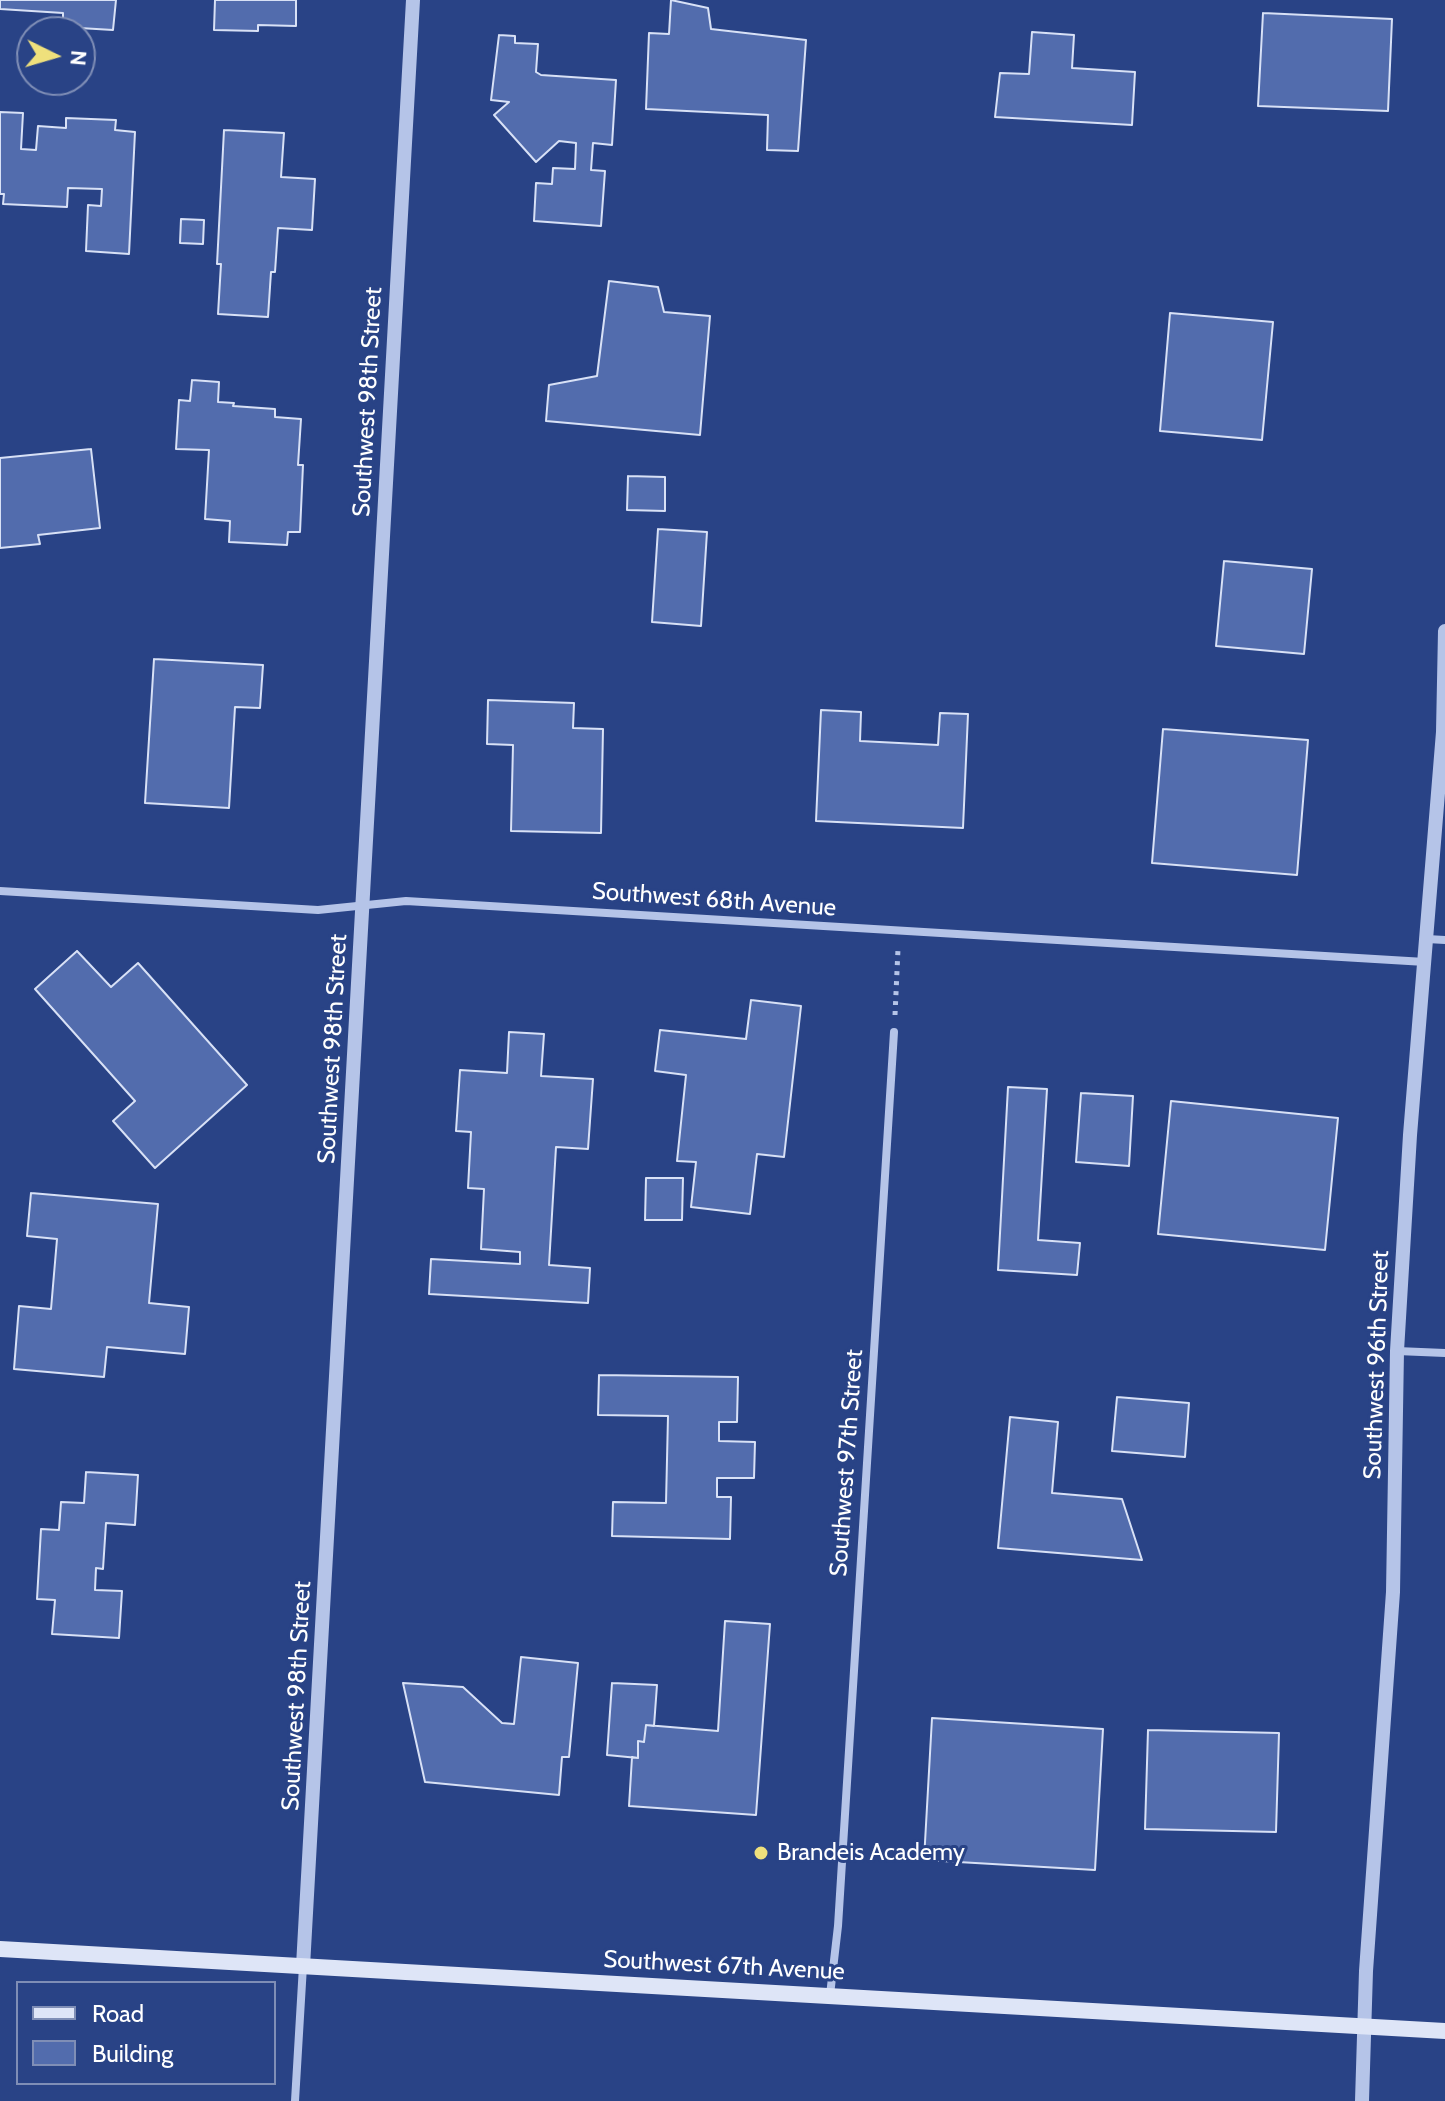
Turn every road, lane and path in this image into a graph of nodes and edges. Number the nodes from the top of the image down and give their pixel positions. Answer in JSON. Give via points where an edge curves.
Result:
{"nodes":[{"id":1,"x":413,"y":0,"type":"edge"},
{"id":2,"x":1445,"y":631,"type":"edge"},
{"id":3,"x":0,"y":891,"type":"edge"},
{"id":4,"x":363,"y":904,"type":"junction"},
{"id":5,"x":899,"y":932,"type":"junction"},
{"id":6,"x":1427,"y":939,"type":"junction"},
{"id":7,"x":1445,"y":940,"type":"edge"},
{"id":8,"x":1426,"y":962,"type":"junction"},
{"id":9,"x":894,"y":1032,"type":"joint"},
{"id":10,"x":1397,"y":1351,"type":"junction"},
{"id":11,"x":1445,"y":1353,"type":"edge"},
{"id":12,"x":0,"y":1949,"type":"edge"},
{"id":13,"x":303,"y":1966,"type":"junction"},
{"id":14,"x":830,"y":1996,"type":"junction"},
{"id":15,"x":1366,"y":2026,"type":"junction"},
{"id":16,"x":1445,"y":2031,"type":"edge"},
{"id":17,"x":295,"y":2101,"type":"edge"},
{"id":18,"x":1362,"y":2101,"type":"edge"}],
"edges":[{"from":1,"to":4,"type":"street","name":"Southwest 98th Street"},
{"from":2,"to":6,"type":"street","name":"Southwest 96th Street"},
{"from":3,"to":4,"type":"street","name":"Southwest 68th Avenue","via":[[318,910]]},
{"from":4,"to":5,"type":"street","name":"Southwest 68th Avenue","via":[[406,901]]},
{"from":4,"to":13,"type":"street","name":"Southwest 98th Street"},
{"from":5,"to":8,"type":"street","name":"Southwest 68th Avenue"},
{"from":5,"to":9,"type":"path"},
{"from":6,"to":7,"type":"street"},
{"from":6,"to":8,"type":"street","name":"Southwest 96th Street"},
{"from":8,"to":10,"type":"street","name":"Southwest 96th Street"},
{"from":9,"to":14,"type":"street","name":"Southwest 97th Street"},
{"from":10,"to":11,"type":"street"},
{"from":10,"to":15,"type":"street","name":"Southwest 96th Street","via":[[1393,1592]]},
{"from":12,"to":13,"type":"main road","name":"Southwest 67th Avenue"},
{"from":13,"to":14,"type":"main road","name":"Southwest 67th Avenue"},
{"from":13,"to":17,"type":"street","name":"Southwest 98th Street"},
{"from":14,"to":15,"type":"main road","name":"Southwest 67th Avenue"},
{"from":15,"to":16,"type":"main road","name":"Southwest 67th Avenue"},
{"from":15,"to":18,"type":"street","name":"Southwest 96th Street"}]}
